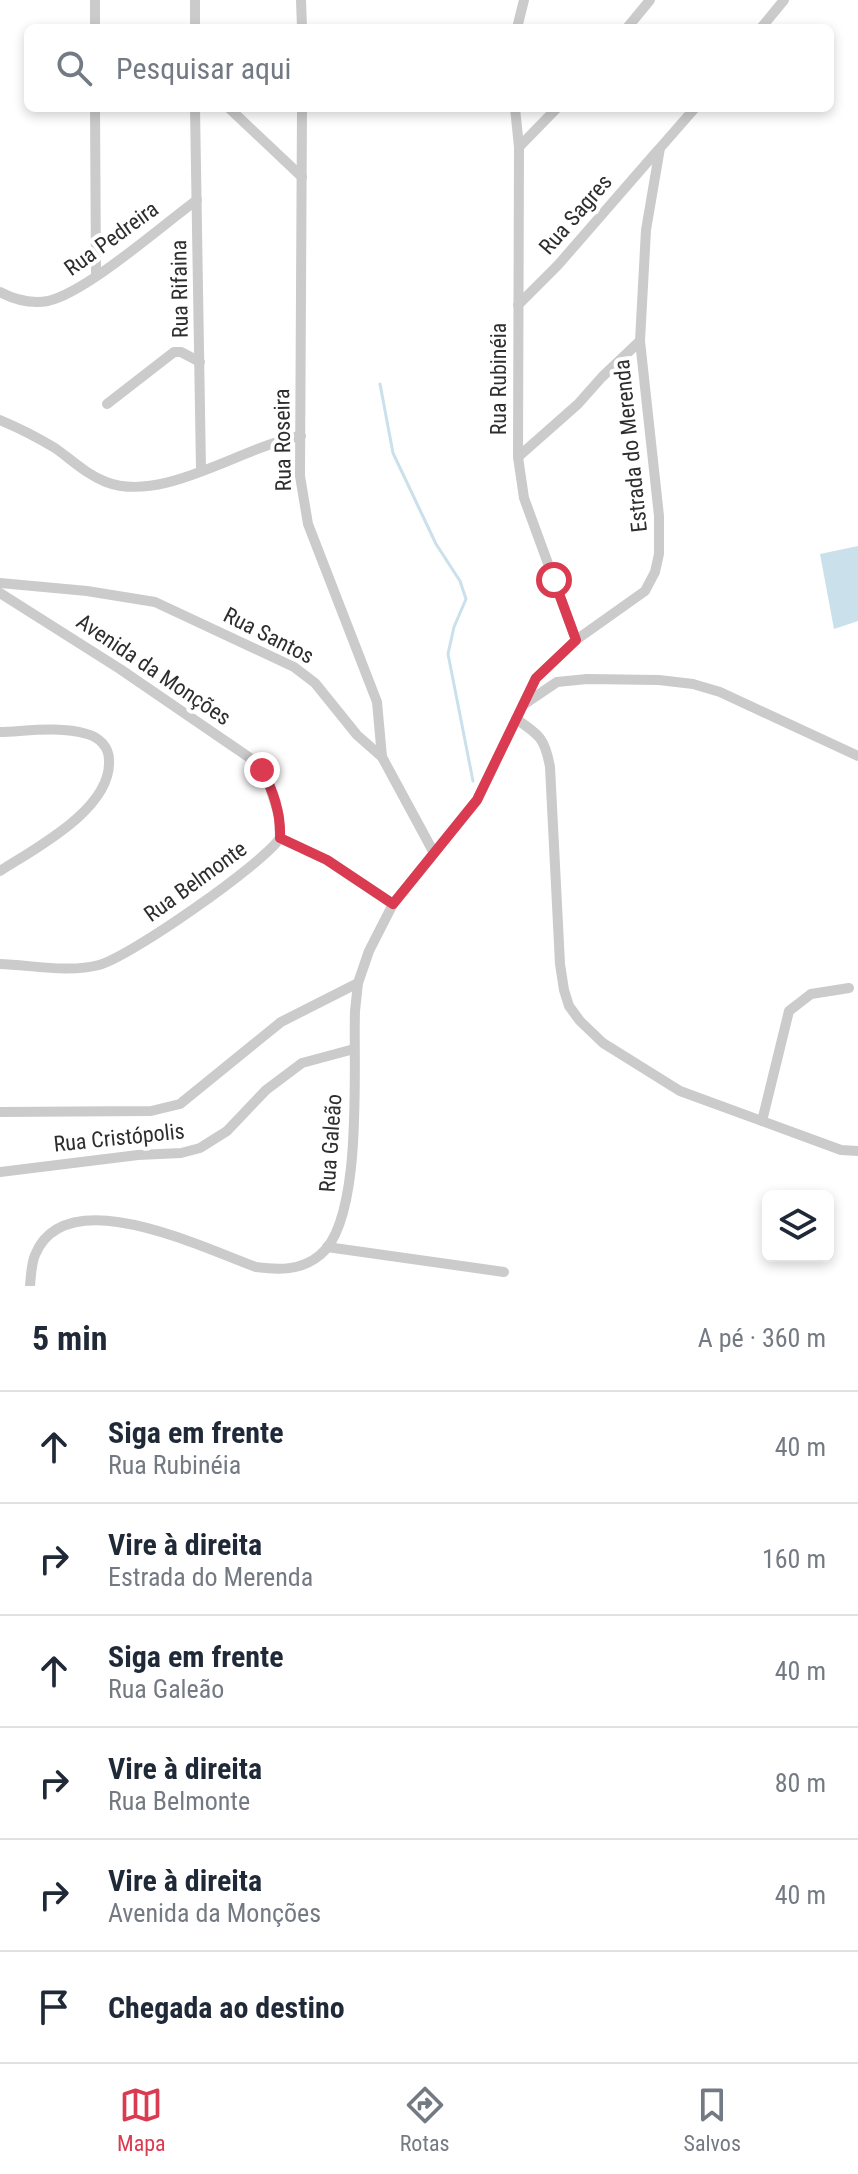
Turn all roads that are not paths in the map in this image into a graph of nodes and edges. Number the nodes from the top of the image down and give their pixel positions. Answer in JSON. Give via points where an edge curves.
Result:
{"nodes":[{"id":1,"x":95,"y":0,"type":"edge"},
{"id":2,"x":195,"y":0,"type":"edge"},
{"id":3,"x":301,"y":0,"type":"edge"},
{"id":4,"x":524,"y":0,"type":"edge"},
{"id":5,"x":650,"y":0,"type":"edge"},
{"id":6,"x":784,"y":0,"type":"edge"},
{"id":7,"x":95,"y":24,"type":"edge"},
{"id":8,"x":195,"y":24,"type":"edge"},
{"id":9,"x":302,"y":24,"type":"edge"},
{"id":10,"x":518,"y":24,"type":"edge"},
{"id":11,"x":630,"y":24,"type":"edge"},
{"id":12,"x":764,"y":24,"type":"edge"},
{"id":13,"x":95,"y":112,"type":"edge"},
{"id":14,"x":195,"y":112,"type":"edge"},
{"id":15,"x":233,"y":112,"type":"edge"},
{"id":16,"x":302,"y":112,"type":"edge"},
{"id":17,"x":515,"y":112,"type":"edge"},
{"id":18,"x":553,"y":112,"type":"edge"},
{"id":19,"x":692,"y":112,"type":"edge"},
{"id":20,"x":519,"y":147,"type":"junction"},
{"id":21,"x":660,"y":148,"type":"junction"},
{"id":22,"x":302,"y":177,"type":"junction"},
{"id":23,"x":197,"y":200,"type":"junction"},
{"id":24,"x":96,"y":275,"type":"junction"},
{"id":25,"x":0,"y":292,"type":"edge"},
{"id":26,"x":518,"y":305,"type":"junction"},
{"id":27,"x":640,"y":341,"type":"junction"},
{"id":28,"x":200,"y":362,"type":"junction"},
{"id":29,"x":107,"y":404,"type":"dead end"},
{"id":30,"x":0,"y":420,"type":"edge"},
{"id":31,"x":301,"y":436,"type":"junction"},
{"id":32,"x":518,"y":457,"type":"junction"},
{"id":33,"x":201,"y":470,"type":"junction"},
{"id":34,"x":0,"y":583,"type":"edge"},
{"id":35,"x":0,"y":593,"type":"edge"},
{"id":36,"x":14,"y":602,"type":"junction"},
{"id":37,"x":0,"y":606,"type":"edge"},
{"id":38,"x":576,"y":640,"type":"junction"},
{"id":39,"x":546,"y":668,"type":"junction"},
{"id":40,"x":557,"y":682,"type":"junction"},
{"id":41,"x":523,"y":705,"type":"junction"},
{"id":42,"x":516,"y":719,"type":"junction"},
{"id":43,"x":0,"y":732,"type":"edge"},
{"id":44,"x":858,"y":756,"type":"edge"},
{"id":45,"x":382,"y":757,"type":"junction"},
{"id":46,"x":280,"y":838,"type":"junction"},
{"id":47,"x":434,"y":853,"type":"junction"},
{"id":48,"x":0,"y":857,"type":"edge"},
{"id":49,"x":13,"y":863,"type":"junction"},
{"id":50,"x":0,"y":871,"type":"edge"},
{"id":51,"x":393,"y":904,"type":"junction"},
{"id":52,"x":0,"y":964,"type":"edge"},
{"id":53,"x":358,"y":983,"type":"junction"},
{"id":54,"x":849,"y":988,"type":"dead end"},
{"id":55,"x":354,"y":1049,"type":"junction"},
{"id":56,"x":0,"y":1112,"type":"edge"},
{"id":57,"x":762,"y":1121,"type":"junction"},
{"id":58,"x":858,"y":1151,"type":"edge"},
{"id":59,"x":0,"y":1172,"type":"edge"},
{"id":60,"x":327,"y":1247,"type":"junction"},
{"id":61,"x":504,"y":1272,"type":"dead end"},
{"id":62,"x":30,"y":1286,"type":"edge"}],
"edges":[{"from":1,"to":7,"type":"street"},
{"from":2,"to":8,"type":"street"},
{"from":3,"to":9,"type":"street"},
{"from":4,"to":10,"type":"street"},
{"from":5,"to":11,"type":"street"},
{"from":6,"to":12,"type":"street"},
{"from":13,"to":24,"type":"street"},
{"from":14,"to":23,"type":"street","name":"Rua Rifaina"},
{"from":15,"to":22,"type":"street"},
{"from":16,"to":22,"type":"street","name":"Rua Roseira"},
{"from":17,"to":20,"type":"street","name":"Rua Rubinéia"},
{"from":18,"to":20,"type":"street"},
{"from":19,"to":21,"type":"street"},
{"from":20,"to":26,"type":"street","name":"Rua Rubinéia"},
{"from":21,"to":26,"type":"street","name":"Rua Sagres"},
{"from":21,"to":27,"type":"street","name":"Estrada do Merenda","via":[[646,230]]},
{"from":22,"to":31,"type":"street","name":"Rua Roseira"},
{"from":23,"to":24,"type":"street","name":"Rua Pedreira"},
{"from":23,"to":28,"type":"street","name":"Rua Rifaina"},
{"from":24,"to":25,"type":"street","name":"Rua Pedreira","via":[[48,301],[18,301]]},
{"from":26,"to":32,"type":"street","name":"Rua Rubinéia"},
{"from":27,"to":32,"type":"street"},
{"from":27,"to":38,"type":"street","name":"Estrada do Merenda","via":[[659,554],[645,591]]},
{"from":28,"to":29,"type":"street","via":[[174,352]]},
{"from":28,"to":33,"type":"street","name":"Rua Rifaina"},
{"from":30,"to":33,"type":"street","via":[[109,483],[151,486]]},
{"from":31,"to":33,"type":"street"},
{"from":31,"to":45,"type":"street","name":"Rua Roseira","via":[[300,476],[308,524],[377,702]]},
{"from":32,"to":38,"type":"street","name":"Rua Rubinéia","via":[[524,498]]},
{"from":34,"to":45,"type":"street","name":"Rua Santos","via":[[124,596],[183,614],[294,667]]},
{"from":35,"to":36,"type":"street","name":"Avenida da Monções"},
{"from":36,"to":37,"type":"street"},
{"from":36,"to":46,"type":"street","name":"Avenida da Monções","via":[[250,758],[268,781]]},
{"from":38,"to":39,"type":"street","name":"Estrada do Merenda"},
{"from":39,"to":40,"type":"street"},
{"from":39,"to":41,"type":"street","name":"Estrada do Merenda"},
{"from":40,"to":41,"type":"street"},
{"from":40,"to":44,"type":"street","via":[[693,684]]},
{"from":41,"to":42,"type":"street","name":"Estrada do Merenda"},
{"from":42,"to":47,"type":"street","name":"Estrada do Merenda","via":[[477,800]]},
{"from":42,"to":57,"type":"street","via":[[546,745],[560,964],[569,1006],[603,1043],[650,1074],[680,1091]]},
{"from":43,"to":49,"type":"street","via":[[90,734],[109,755],[107,777],[79,818]]},
{"from":45,"to":47,"type":"street","name":"Rua Santos"},
{"from":46,"to":51,"type":"street","via":[[327,860]]},
{"from":46,"to":52,"type":"street","name":"Rua Belmonte","via":[[174,922],[109,961],[76,967]]},
{"from":47,"to":51,"type":"street","name":"Rua Galeão"},
{"from":48,"to":49,"type":"street"},
{"from":49,"to":50,"type":"street"},
{"from":51,"to":53,"type":"street","name":"Rua Galeão"},
{"from":53,"to":55,"type":"street","name":"Rua Galeão"},
{"from":53,"to":56,"type":"street","via":[[281,1022],[180,1104],[151,1111]]},
{"from":54,"to":57,"type":"street","via":[[811,994],[789,1011]]},
{"from":55,"to":59,"type":"street","name":"Rua Cristópolis","via":[[302,1063],[227,1131],[200,1148]]},
{"from":55,"to":60,"type":"street","name":"Rua Galeão","via":[[349,1185],[342,1218]]},
{"from":57,"to":58,"type":"street","via":[[841,1150]]},
{"from":60,"to":61,"type":"street"},
{"from":60,"to":62,"type":"street","via":[[302,1265],[271,1269],[142,1226],[91,1220],[72,1223],[43,1242]]}]}
